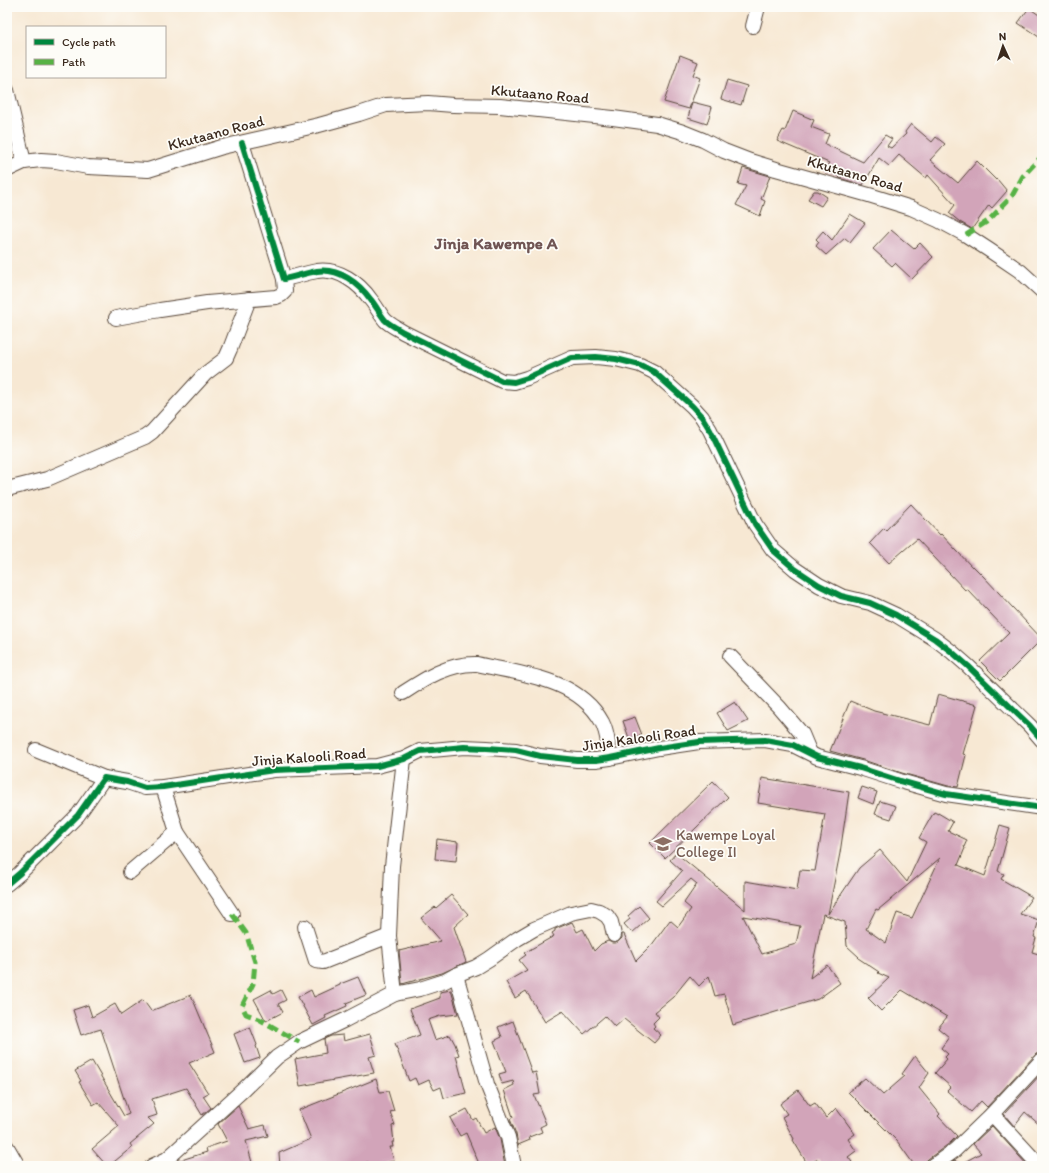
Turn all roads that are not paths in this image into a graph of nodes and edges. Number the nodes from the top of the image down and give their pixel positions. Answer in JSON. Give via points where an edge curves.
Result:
{"nodes":[{"id":1,"x":758,"y":7,"type":"edge"},
{"id":2,"x":753,"y":26,"type":"dead end"},
{"id":3,"x":7,"y":90,"type":"edge"},
{"id":4,"x":242,"y":143,"type":"junction"},
{"id":5,"x":24,"y":162,"type":"junction"},
{"id":6,"x":7,"y":170,"type":"edge"},
{"id":7,"x":284,"y":279,"type":"junction"},
{"id":8,"x":1042,"y":291,"type":"edge"},
{"id":9,"x":249,"y":299,"type":"junction"},
{"id":10,"x":116,"y":318,"type":"dead end"},
{"id":11,"x":7,"y":489,"type":"edge"},
{"id":12,"x":730,"y":656,"type":"dead end"},
{"id":13,"x":403,"y":693,"type":"dead end"},
{"id":14,"x":1039,"y":733,"type":"edge"},
{"id":15,"x":36,"y":750,"type":"dead end"},
{"id":16,"x":810,"y":753,"type":"junction"},
{"id":17,"x":610,"y":758,"type":"junction"},
{"id":18,"x":404,"y":759,"type":"junction"},
{"id":19,"x":104,"y":778,"type":"junction"},
{"id":20,"x":163,"y":787,"type":"junction"},
{"id":21,"x":1042,"y":808,"type":"edge"},
{"id":22,"x":177,"y":832,"type":"junction"},
{"id":23,"x":130,"y":872,"type":"dead end"},
{"id":24,"x":7,"y":884,"type":"edge"},
{"id":25,"x":232,"y":914,"type":"dead end"},
{"id":26,"x":305,"y":927,"type":"dead end"},
{"id":27,"x":614,"y":935,"type":"dead end"},
{"id":28,"x":389,"y":936,"type":"junction"},
{"id":29,"x":456,"y":975,"type":"junction"},
{"id":30,"x":394,"y":994,"type":"junction"},
{"id":31,"x":1042,"y":1060,"type":"edge"},
{"id":32,"x":992,"y":1114,"type":"junction"},
{"id":33,"x":7,"y":1147,"type":"edge"},
{"id":34,"x":18,"y":1166,"type":"edge"},
{"id":35,"x":152,"y":1166,"type":"edge"},
{"id":36,"x":514,"y":1166,"type":"edge"},
{"id":37,"x":934,"y":1166,"type":"edge"},
{"id":38,"x":1040,"y":1166,"type":"edge"}],
"edges":[{"from":1,"to":2,"type":"street"},
{"from":3,"to":5,"type":"street"},
{"from":4,"to":5,"type":"street","name":"Kkutaano Road","via":[[148,170],[88,167],[41,160]]},
{"from":4,"to":7,"type":"street"},
{"from":4,"to":8,"type":"street","name":"Kkutaano Road","via":[[353,116],[386,105],[403,104],[500,106],[636,120],[683,132],[724,151],[776,169],[911,208],[966,235],[1020,271]]},
{"from":5,"to":6,"type":"street","name":"Kkutaano Road"},
{"from":7,"to":9,"type":"street","via":[[284,291],[281,295]]},
{"from":7,"to":14,"type":"street","via":[[317,271],[330,271],[345,276],[359,285],[385,319],[394,326],[502,381],[514,382],[527,378],[572,358],[616,359],[640,365],[654,372],[702,417],[755,524],[773,550],[819,585],[841,596],[870,603],[896,615],[935,639],[968,666]]},
{"from":9,"to":10,"type":"street"},
{"from":9,"to":11,"type":"street","via":[[226,358],[205,374],[152,432],[47,479]]},
{"from":12,"to":16,"type":"street","via":[[802,734]]},
{"from":13,"to":17,"type":"street","via":[[441,671],[466,664],[477,664],[541,678],[572,691],[590,705],[602,722]]},
{"from":15,"to":19,"type":"street","name":"Jinja Kalooli Road"},
{"from":16,"to":17,"type":"street","name":"Jinja Kalooli Road","via":[[793,745],[765,740],[738,740],[699,742]]},
{"from":16,"to":21,"type":"street","name":"Jinja Kalooli Road","via":[[946,794]]},
{"from":17,"to":18,"type":"street","name":"Jinja Kalooli Road","via":[[577,760],[540,756],[516,750],[464,747],[420,751]]},
{"from":18,"to":20,"type":"street","name":"Jinja Kalooli Road","via":[[377,766],[274,770]]},
{"from":18,"to":28,"type":"street","via":[[392,866]]},
{"from":19,"to":20,"type":"street","name":"Jinja Kalooli Road","via":[[145,788]]},
{"from":19,"to":24,"type":"street","via":[[78,815]]},
{"from":20,"to":22,"type":"street"},
{"from":22,"to":23,"type":"street"},
{"from":22,"to":25,"type":"street"},
{"from":26,"to":28,"type":"street","via":[[316,961],[323,962]]},
{"from":27,"to":29,"type":"street","via":[[611,922],[599,911],[591,909],[571,912],[534,929],[476,967]]},
{"from":28,"to":30,"type":"street"},
{"from":29,"to":30,"type":"street","via":[[420,989]]},
{"from":29,"to":36,"type":"street","via":[[487,1084],[508,1137]]},
{"from":30,"to":35,"type":"street","via":[[299,1042],[277,1057],[167,1159]]},
{"from":31,"to":32,"type":"street"},
{"from":32,"to":37,"type":"street","via":[[955,1150]]},
{"from":32,"to":38,"type":"street"},
{"from":33,"to":34,"type":"street"}]}
